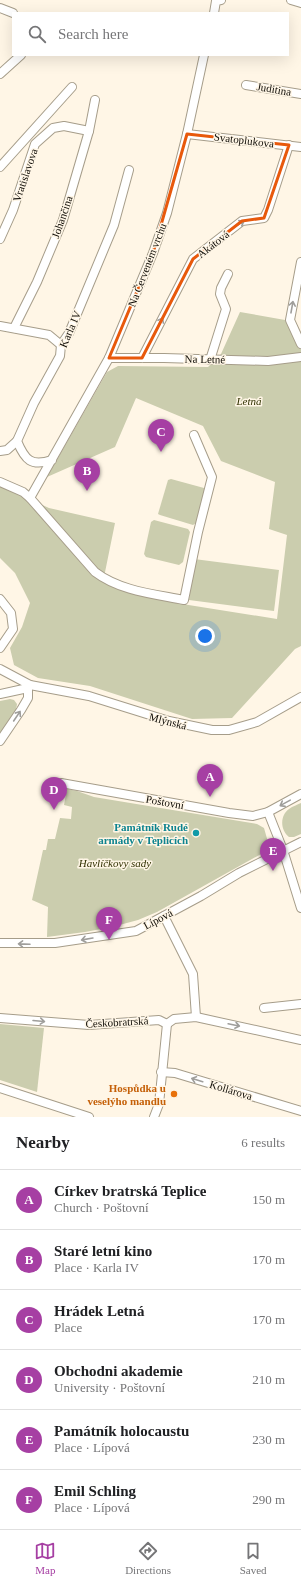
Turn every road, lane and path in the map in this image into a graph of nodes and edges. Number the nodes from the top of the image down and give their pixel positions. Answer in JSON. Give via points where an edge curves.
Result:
{"nodes":[{"id":1,"x":221,"y":0,"type":"edge"},
{"id":2,"x":291,"y":0,"type":"edge"},
{"id":3,"x":301,"y":3,"type":"edge"},
{"id":4,"x":0,"y":8,"type":"edge"},
{"id":5,"x":214,"y":12,"type":"edge"},
{"id":6,"x":12,"y":13,"type":"edge"},
{"id":7,"x":20,"y":56,"type":"edge"},
{"id":8,"x":204,"y":56,"type":"edge"},
{"id":9,"x":0,"y":74,"type":"edge"},
{"id":10,"x":246,"y":84,"type":"dead end"},
{"id":11,"x":72,"y":87,"type":"dead end"},
{"id":12,"x":301,"y":94,"type":"edge"},
{"id":13,"x":94,"y":100,"type":"dead end"},
{"id":14,"x":88,"y":130,"type":"junction"},
{"id":15,"x":187,"y":134,"type":"junction"},
{"id":16,"x":289,"y":146,"type":"junction"},
{"id":17,"x":301,"y":147,"type":"edge"},
{"id":18,"x":0,"y":168,"type":"edge"},
{"id":19,"x":129,"y":170,"type":"dead end"},
{"id":20,"x":0,"y":239,"type":"edge"},
{"id":21,"x":301,"y":262,"type":"edge"},
{"id":22,"x":228,"y":274,"type":"dead end"},
{"id":23,"x":0,"y":326,"type":"edge"},
{"id":24,"x":14,"y":328,"type":"junction"},
{"id":25,"x":301,"y":344,"type":"edge"},
{"id":26,"x":61,"y":346,"type":"junction"},
{"id":27,"x":301,"y":357,"type":"edge"},
{"id":28,"x":109,"y":358,"type":"junction"},
{"id":29,"x":142,"y":358,"type":"junction"},
{"id":30,"x":210,"y":360,"type":"junction"},
{"id":31,"x":194,"y":435,"type":"dead end"},
{"id":32,"x":18,"y":441,"type":"junction"},
{"id":33,"x":0,"y":451,"type":"edge"},
{"id":34,"x":52,"y":460,"type":"junction"},
{"id":35,"x":0,"y":482,"type":"edge"},
{"id":36,"x":30,"y":498,"type":"junction"},
{"id":37,"x":0,"y":599,"type":"edge"},
{"id":38,"x":0,"y":648,"type":"edge"},
{"id":39,"x":0,"y":669,"type":"edge"},
{"id":40,"x":29,"y":686,"type":"junction"},
{"id":41,"x":0,"y":694,"type":"edge"},
{"id":42,"x":301,"y":697,"type":"edge"},
{"id":43,"x":0,"y":741,"type":"edge"},
{"id":44,"x":61,"y":783,"type":"dead end"},
{"id":45,"x":301,"y":794,"type":"edge"},
{"id":46,"x":268,"y":812,"type":"junction"},
{"id":47,"x":301,"y":842,"type":"edge"},
{"id":48,"x":283,"y":850,"type":"junction"},
{"id":49,"x":301,"y":904,"type":"edge"},
{"id":50,"x":164,"y":916,"type":"junction"},
{"id":51,"x":0,"y":943,"type":"edge"},
{"id":52,"x":301,"y":1004,"type":"edge"},
{"id":53,"x":264,"y":1008,"type":"dead end"},
{"id":54,"x":196,"y":1017,"type":"junction"},
{"id":55,"x":0,"y":1018,"type":"edge"},
{"id":56,"x":167,"y":1024,"type":"junction"},
{"id":57,"x":301,"y":1040,"type":"edge"},
{"id":58,"x":161,"y":1072,"type":"junction"},
{"id":59,"x":0,"y":1088,"type":"edge"},
{"id":60,"x":301,"y":1111,"type":"edge"},
{"id":61,"x":89,"y":1117,"type":"edge"},
{"id":62,"x":154,"y":1117,"type":"edge"}],
"edges":[{"from":1,"to":5,"type":"street","via":[[216,1]]},
{"from":2,"to":3,"type":"street"},
{"from":4,"to":6,"type":"street"},
{"from":7,"to":9,"type":"street"},
{"from":8,"to":15,"type":"street","name":"Na Červeném vrchu"},
{"from":10,"to":12,"type":"street","name":"Juditina"},
{"from":11,"to":18,"type":"street"},
{"from":13,"to":14,"type":"street","name":"Johančina"},
{"from":14,"to":20,"type":"street","name":"Vratislavova","via":[[64,126],[53,128],[35,144],[13,210]]},
{"from":14,"to":24,"type":"street","name":"Johančina","via":[[63,220]]},
{"from":15,"to":16,"type":"street","name":"Svatoplukova"},
{"from":15,"to":28,"type":"street","name":"Na Červeném vrchu","via":[[167,213]]},
{"from":16,"to":17,"type":"street","name":"Svatoplukova"},
{"from":29,"to":16,"type":"street","name":"Akátová","one_way":true,"via":[[193,259],[242,221],[264,218]]},
{"from":19,"to":26,"type":"street","name":"Karla IV","via":[[114,225],[69,333]]},
{"from":25,"to":21,"type":"street","one_way":true,"via":[[290,320]]},
{"from":22,"to":30,"type":"street","via":[[220,294],[226,309]]},
{"from":23,"to":24,"type":"street"},
{"from":24,"to":26,"type":"street","via":[[49,335]]},
{"from":26,"to":32,"type":"street","name":"Karla IV","via":[[60,356],[34,403]]},
{"from":27,"to":30,"type":"street","name":"Na Letné","via":[[268,361]]},
{"from":28,"to":29,"type":"street","name":"Na Letné"},
{"from":28,"to":34,"type":"street","name":"Na Červeném vrchu"},
{"from":29,"to":30,"type":"street","name":"Na Letné"},
{"from":31,"to":36,"type":"street","via":[[212,477],[184,600],[135,590],[105,580]]},
{"from":32,"to":33,"type":"street","via":[[7,450]]},
{"from":32,"to":34,"type":"street","via":[[25,458],[35,463]]},
{"from":34,"to":36,"type":"street","name":"Na Červeném vrchu"},
{"from":35,"to":36,"type":"street"},
{"from":37,"to":38,"type":"street","via":[[11,613],[13,629]]},
{"from":39,"to":40,"type":"street"},
{"from":40,"to":41,"type":"street"},
{"from":40,"to":42,"type":"street","name":"Mlýnská","via":[[84,695],[184,726],[212,730],[229,730],[257,722]]},
{"from":43,"to":40,"type":"street","one_way":true,"via":[[28,698]]},
{"from":44,"to":46,"type":"street","name":"Poštovní","via":[[229,813],[253,816]]},
{"from":45,"to":46,"type":"street","name":"Poštovní","one_way":true},
{"from":46,"to":48,"type":"street"},
{"from":47,"to":48,"type":"street","name":"Lípová"},
{"from":48,"to":49,"type":"street"},
{"from":48,"to":50,"type":"street","name":"Lípová"},
{"from":50,"to":51,"type":"street","name":"Lípová","one_way":true,"via":[[136,931],[40,944]]},
{"from":50,"to":54,"type":"street","via":[[193,974]]},
{"from":52,"to":53,"type":"street"},
{"from":54,"to":56,"type":"street","name":"Českobratrská","via":[[174,1018]]},
{"from":54,"to":57,"type":"street","name":"Českobratrská","one_way":true},
{"from":55,"to":56,"type":"street","name":"Českobratrská","one_way":true,"via":[[89,1025],[159,1020]]},
{"from":56,"to":58,"type":"street"},
{"from":60,"to":58,"type":"street","name":"Kollárova","one_way":true,"via":[[174,1073]]},
{"from":58,"to":62,"type":"street","via":[[159,1104]]},
{"from":59,"to":61,"type":"street"}]}
